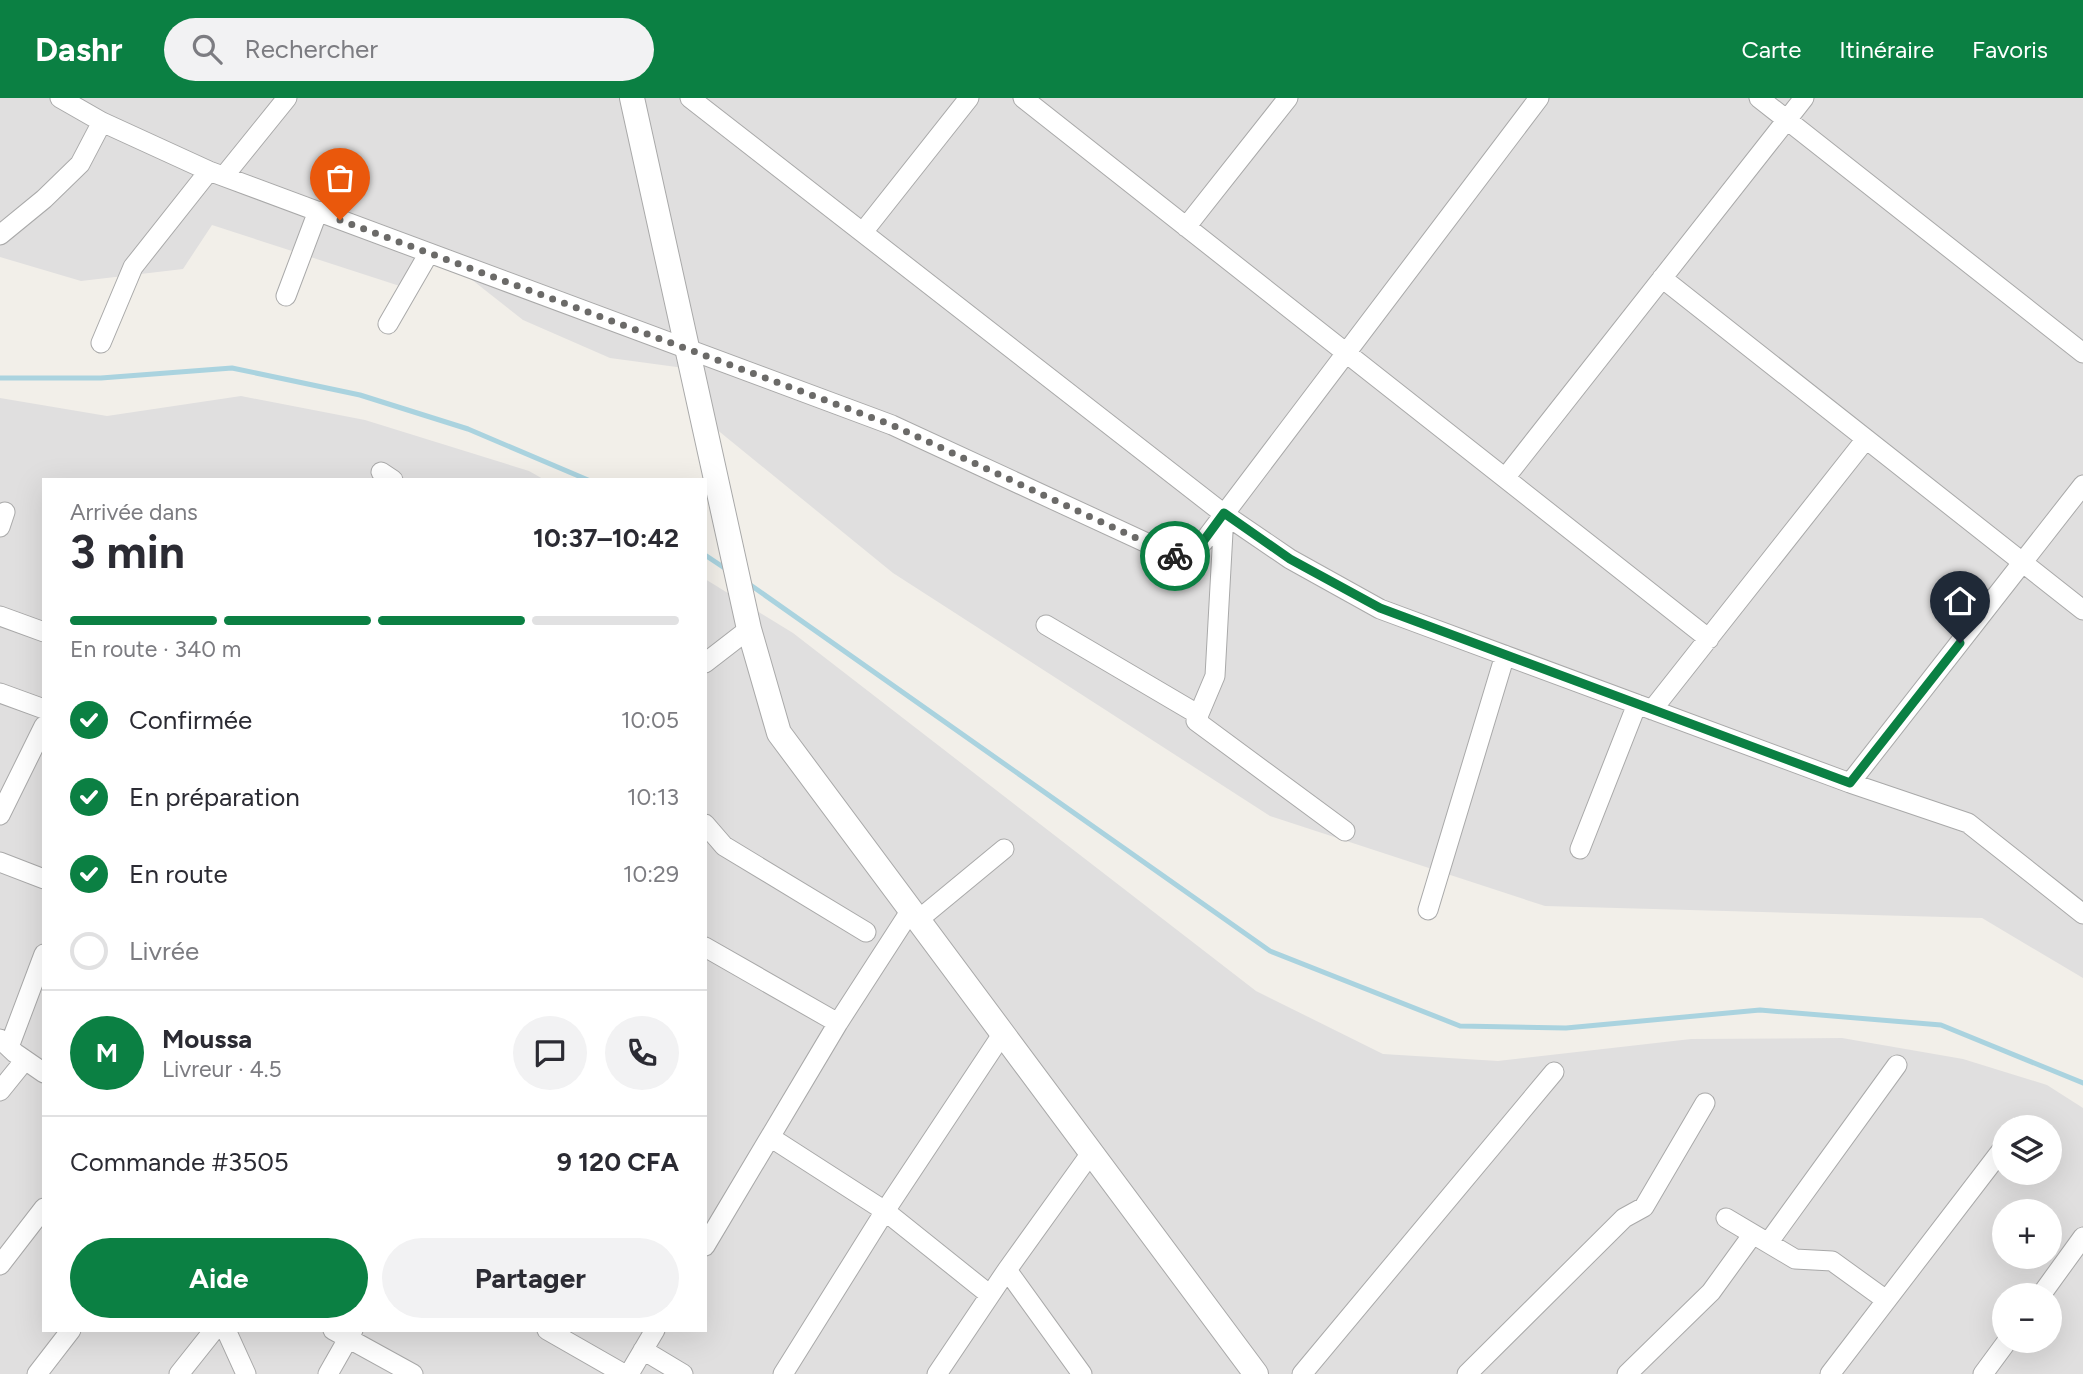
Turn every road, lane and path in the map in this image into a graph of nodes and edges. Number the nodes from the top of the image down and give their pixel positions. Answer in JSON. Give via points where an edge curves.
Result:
{"nodes":[{"id":1,"x":60,"y":98,"type":"edge"},
{"id":2,"x":287,"y":98,"type":"edge"},
{"id":3,"x":632,"y":98,"type":"edge"},
{"id":4,"x":969,"y":98,"type":"edge"},
{"id":5,"x":1023,"y":98,"type":"edge"},
{"id":6,"x":1288,"y":98,"type":"edge"},
{"id":7,"x":1539,"y":98,"type":"edge"},
{"id":8,"x":1759,"y":98,"type":"edge"},
{"id":9,"x":1804,"y":98,"type":"edge"},
{"id":10,"x":694,"y":99,"type":"edge"},
{"id":11,"x":1787,"y":120,"type":"junction"},
{"id":12,"x":102,"y":122,"type":"junction"},
{"id":13,"x":216,"y":174,"type":"junction"},
{"id":14,"x":318,"y":211,"type":"junction"},
{"id":15,"x":1186,"y":227,"type":"junction"},
{"id":16,"x":863,"y":232,"type":"junction"},
{"id":17,"x":0,"y":235,"type":"edge"},
{"id":18,"x":429,"y":253,"type":"junction"},
{"id":19,"x":1662,"y":278,"type":"junction"},
{"id":20,"x":286,"y":296,"type":"dead end"},
{"id":21,"x":388,"y":324,"type":"dead end"},
{"id":22,"x":101,"y":343,"type":"dead end"},
{"id":23,"x":688,"y":349,"type":"junction"},
{"id":24,"x":1346,"y":353,"type":"junction"},
{"id":25,"x":2083,"y":353,"type":"edge"},
{"id":26,"x":1867,"y":439,"type":"junction"},
{"id":27,"x":1505,"y":478,"type":"junction"},
{"id":28,"x":2083,"y":485,"type":"edge"},
{"id":29,"x":1224,"y":513,"type":"junction"},
{"id":30,"x":2023,"y":562,"type":"junction"},
{"id":31,"x":2083,"y":610,"type":"edge"},
{"id":32,"x":0,"y":616,"type":"edge"},
{"id":33,"x":1046,"y":625,"type":"dead end"},
{"id":34,"x":749,"y":629,"type":"junction"},
{"id":35,"x":42,"y":631,"type":"edge"},
{"id":36,"x":1709,"y":639,"type":"junction"},
{"id":37,"x":1505,"y":655,"type":"junction"},
{"id":38,"x":707,"y":661,"type":"edge"},
{"id":39,"x":0,"y":693,"type":"edge"},
{"id":40,"x":1644,"y":707,"type":"junction"},
{"id":41,"x":42,"y":708,"type":"edge"},
{"id":42,"x":1199,"y":715,"type":"junction"},
{"id":43,"x":42,"y":730,"type":"edge"},
{"id":44,"x":1850,"y":783,"type":"junction"},
{"id":45,"x":0,"y":815,"type":"edge"},
{"id":46,"x":707,"y":826,"type":"edge"},
{"id":47,"x":1345,"y":831,"type":"dead end"},
{"id":48,"x":1004,"y":849,"type":"dead end"},
{"id":49,"x":1580,"y":849,"type":"dead end"},
{"id":50,"x":0,"y":862,"type":"edge"},
{"id":51,"x":42,"y":878,"type":"edge"},
{"id":52,"x":1428,"y":910,"type":"dead end"},
{"id":53,"x":2083,"y":914,"type":"edge"},
{"id":54,"x":915,"y":915,"type":"junction"},
{"id":55,"x":866,"y":932,"type":"dead end"},
{"id":56,"x":707,"y":948,"type":"edge"},
{"id":57,"x":42,"y":960,"type":"edge"},
{"id":58,"x":838,"y":1023,"type":"junction"},
{"id":59,"x":1003,"y":1033,"type":"junction"},
{"id":60,"x":11,"y":1049,"type":"edge"},
{"id":61,"x":1898,"y":1065,"type":"dead end"},
{"id":62,"x":42,"y":1072,"type":"edge"},
{"id":63,"x":1554,"y":1072,"type":"dead end"},
{"id":64,"x":0,"y":1091,"type":"edge"},
{"id":65,"x":1705,"y":1103,"type":"dead end"},
{"id":66,"x":770,"y":1137,"type":"junction"},
{"id":67,"x":1091,"y":1153,"type":"junction"},
{"id":68,"x":1992,"y":1163,"type":"edge"},
{"id":69,"x":42,"y":1211,"type":"edge"},
{"id":70,"x":885,"y":1211,"type":"junction"},
{"id":71,"x":1727,"y":1218,"type":"dead end"},
{"id":72,"x":2083,"y":1237,"type":"edge"},
{"id":73,"x":1761,"y":1239,"type":"junction"},
{"id":74,"x":707,"y":1243,"type":"edge"},
{"id":75,"x":0,"y":1265,"type":"edge"},
{"id":76,"x":1007,"y":1270,"type":"junction"},
{"id":77,"x":2050,"y":1283,"type":"edge"},
{"id":78,"x":990,"y":1295,"type":"junction"},
{"id":79,"x":1886,"y":1300,"type":"junction"},
{"id":80,"x":69,"y":1332,"type":"edge"},
{"id":81,"x":212,"y":1332,"type":"edge"},
{"id":82,"x":227,"y":1332,"type":"edge"},
{"id":83,"x":551,"y":1332,"type":"edge"},
{"id":84,"x":654,"y":1332,"type":"edge"},
{"id":85,"x":345,"y":1333,"type":"edge"},
{"id":86,"x":643,"y":1350,"type":"junction"},
{"id":87,"x":2000,"y":1353,"type":"edge"},
{"id":88,"x":1988,"y":1372,"type":"edge"},
{"id":89,"x":37,"y":1374,"type":"edge"},
{"id":90,"x":179,"y":1374,"type":"edge"},
{"id":91,"x":246,"y":1374,"type":"edge"},
{"id":92,"x":328,"y":1374,"type":"edge"},
{"id":93,"x":413,"y":1374,"type":"edge"},
{"id":94,"x":627,"y":1374,"type":"edge"},
{"id":95,"x":683,"y":1374,"type":"edge"},
{"id":96,"x":783,"y":1374,"type":"edge"},
{"id":97,"x":937,"y":1374,"type":"edge"},
{"id":98,"x":1082,"y":1374,"type":"edge"},
{"id":99,"x":1256,"y":1374,"type":"edge"},
{"id":100,"x":1302,"y":1374,"type":"edge"},
{"id":101,"x":1467,"y":1374,"type":"edge"},
{"id":102,"x":1627,"y":1374,"type":"edge"},
{"id":103,"x":1830,"y":1374,"type":"edge"}],
"edges":[{"from":1,"to":12,"type":"street"},
{"from":2,"to":13,"type":"street"},
{"from":3,"to":23,"type":"street"},
{"from":4,"to":16,"type":"street"},
{"from":5,"to":15,"type":"street"},
{"from":6,"to":15,"type":"street"},
{"from":7,"to":24,"type":"street"},
{"from":8,"to":11,"type":"street"},
{"from":9,"to":11,"type":"street"},
{"from":10,"to":16,"type":"street"},
{"from":11,"to":19,"type":"street"},
{"from":11,"to":25,"type":"street"},
{"from":12,"to":13,"type":"street"},
{"from":12,"to":17,"type":"street","via":[[80,164]]},
{"from":13,"to":14,"type":"street"},
{"from":13,"to":22,"type":"street","via":[[133,267]]},
{"from":14,"to":18,"type":"street"},
{"from":14,"to":20,"type":"street"},
{"from":15,"to":24,"type":"street"},
{"from":16,"to":29,"type":"street"},
{"from":18,"to":21,"type":"street"},
{"from":18,"to":23,"type":"street"},
{"from":19,"to":26,"type":"street"},
{"from":19,"to":27,"type":"street"},
{"from":23,"to":29,"type":"street","via":[[892,425],[1188,562]]},
{"from":23,"to":34,"type":"street"},
{"from":24,"to":27,"type":"street"},
{"from":24,"to":29,"type":"street"},
{"from":26,"to":30,"type":"street"},
{"from":26,"to":36,"type":"street"},
{"from":27,"to":36,"type":"street"},
{"from":28,"to":30,"type":"street"},
{"from":29,"to":37,"type":"street","via":[[1290,559],[1380,608]]},
{"from":29,"to":42,"type":"street","via":[[1216,676]]},
{"from":30,"to":31,"type":"street"},
{"from":30,"to":44,"type":"street"},
{"from":32,"to":35,"type":"street"},
{"from":33,"to":42,"type":"street"},
{"from":34,"to":38,"type":"street"},
{"from":34,"to":54,"type":"street","via":[[779,733]]},
{"from":36,"to":40,"type":"street"},
{"from":37,"to":40,"type":"street"},
{"from":37,"to":52,"type":"street"},
{"from":39,"to":41,"type":"street"},
{"from":40,"to":44,"type":"street"},
{"from":40,"to":49,"type":"street"},
{"from":42,"to":47,"type":"street","via":[[1196,721]]},
{"from":43,"to":45,"type":"street"},
{"from":44,"to":53,"type":"street","via":[[1968,823]]},
{"from":46,"to":55,"type":"street","via":[[724,846]]},
{"from":48,"to":54,"type":"street"},
{"from":50,"to":51,"type":"street"},
{"from":54,"to":58,"type":"street"},
{"from":54,"to":59,"type":"street"},
{"from":56,"to":58,"type":"street"},
{"from":57,"to":60,"type":"street"},
{"from":58,"to":66,"type":"street"},
{"from":59,"to":67,"type":"street"},
{"from":59,"to":70,"type":"street"},
{"from":60,"to":62,"type":"street"},
{"from":60,"to":64,"type":"street"},
{"from":61,"to":73,"type":"street"},
{"from":63,"to":100,"type":"street"},
{"from":65,"to":101,"type":"street","via":[[1644,1207],[1624,1218]]},
{"from":66,"to":70,"type":"street"},
{"from":66,"to":74,"type":"street"},
{"from":67,"to":76,"type":"street"},
{"from":67,"to":99,"type":"street"},
{"from":68,"to":79,"type":"street"},
{"from":69,"to":75,"type":"street"},
{"from":70,"to":78,"type":"street"},
{"from":70,"to":96,"type":"street"},
{"from":71,"to":73,"type":"street"},
{"from":72,"to":77,"type":"street"},
{"from":73,"to":79,"type":"street","via":[[1795,1259],[1832,1261]]},
{"from":73,"to":102,"type":"street"},
{"from":76,"to":78,"type":"street"},
{"from":76,"to":98,"type":"street"},
{"from":78,"to":97,"type":"street"},
{"from":79,"to":103,"type":"street"},
{"from":80,"to":89,"type":"street"},
{"from":81,"to":90,"type":"street"},
{"from":82,"to":91,"type":"street"},
{"from":83,"to":94,"type":"street"},
{"from":84,"to":86,"type":"street"},
{"from":85,"to":92,"type":"street"},
{"from":85,"to":93,"type":"street"},
{"from":86,"to":94,"type":"street"},
{"from":86,"to":95,"type":"street"},
{"from":87,"to":88,"type":"street"}]}
